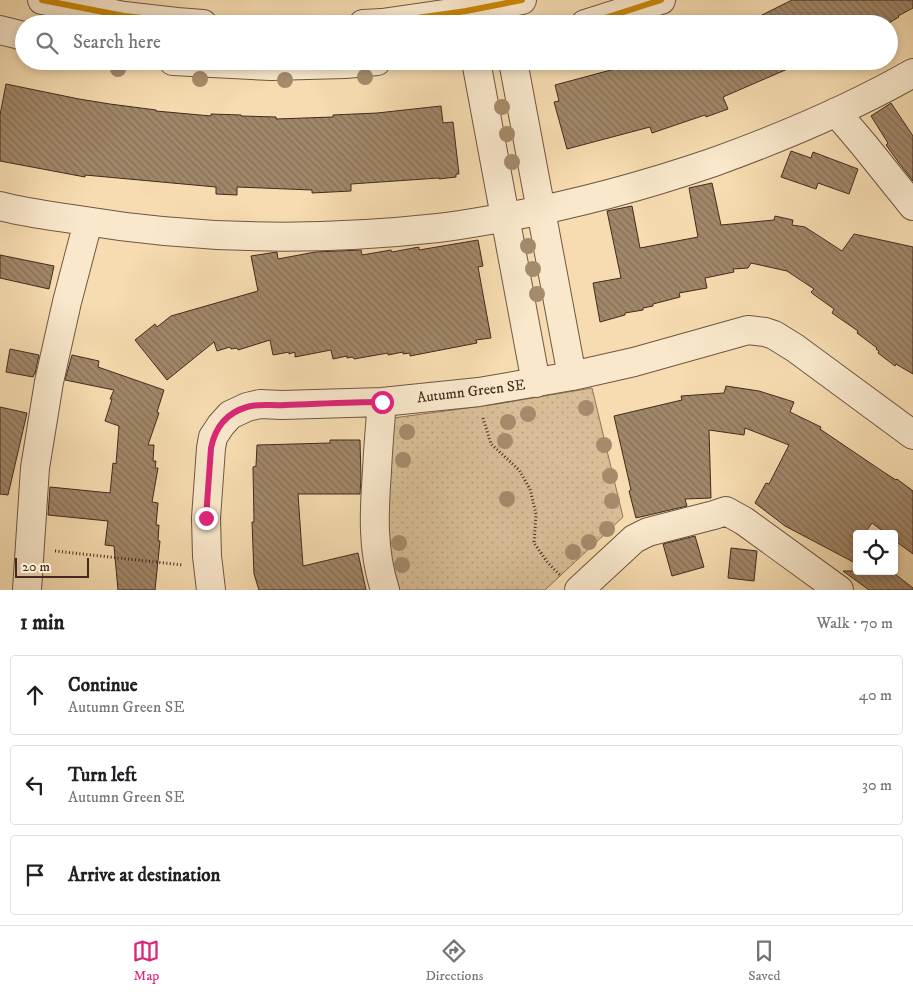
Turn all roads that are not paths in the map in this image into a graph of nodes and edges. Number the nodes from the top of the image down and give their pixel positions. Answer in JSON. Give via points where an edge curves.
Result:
{"nodes":[{"id":1,"x":42,"y":0,"type":"edge"},
{"id":2,"x":661,"y":0,"type":"edge"},
{"id":3,"x":510,"y":9,"type":"edge"},
{"id":4,"x":119,"y":15,"type":"edge"},
{"id":5,"x":481,"y":15,"type":"edge"},
{"id":6,"x":614,"y":15,"type":"edge"},
{"id":7,"x":0,"y":30,"type":"edge"},
{"id":8,"x":15,"y":34,"type":"edge"},
{"id":9,"x":478,"y":70,"type":"edge"},
{"id":10,"x":515,"y":70,"type":"edge"},
{"id":11,"x":913,"y":73,"type":"edge"},
{"id":12,"x":836,"y":112,"type":"junction"},
{"id":13,"x":0,"y":206,"type":"edge"},
{"id":14,"x":913,"y":206,"type":"edge"},
{"id":15,"x":541,"y":211,"type":"junction"},
{"id":16,"x":505,"y":217,"type":"junction"},
{"id":17,"x":88,"y":222,"type":"junction"},
{"id":18,"x":572,"y":376,"type":"junction"},
{"id":19,"x":536,"y":382,"type":"junction"},
{"id":20,"x":382,"y":402,"type":"junction"},
{"id":21,"x":913,"y":435,"type":"edge"},
{"id":22,"x":210,"y":578,"type":"edge"},
{"id":23,"x":571,"y":583,"type":"edge"},
{"id":24,"x":27,"y":590,"type":"edge"},
{"id":25,"x":385,"y":590,"type":"edge"},
{"id":26,"x":839,"y":590,"type":"edge"}],
"edges":[{"from":1,"to":4,"type":"street"},
{"from":2,"to":6,"type":"street"},
{"from":3,"to":5,"type":"street"},
{"from":7,"to":8,"type":"street"},
{"from":9,"to":16,"type":"street","name":"Autumn Green SE"},
{"from":10,"to":15,"type":"street"},
{"from":11,"to":12,"type":"street"},
{"from":12,"to":14,"type":"street"},
{"from":12,"to":15,"type":"street","via":[[751,148],[675,175]]},
{"from":13,"to":17,"type":"street"},
{"from":15,"to":16,"type":"street"},
{"from":15,"to":18,"type":"street"},
{"from":16,"to":17,"type":"street","via":[[440,228],[341,236],[248,237],[167,232]]},
{"from":16,"to":19,"type":"street","name":"Autumn Green SE"},
{"from":17,"to":24,"type":"street","via":[[50,382],[35,468]]},
{"from":18,"to":19,"type":"street","name":"Autumn Green SE"},
{"from":18,"to":21,"type":"street","name":"Autumn Green SE","via":[[748,330],[765,332],[795,348]]},
{"from":19,"to":20,"type":"street","name":"Autumn Green SE","via":[[479,392]]},
{"from":20,"to":22,"type":"street","name":"Autumn Green SE","via":[[260,404],[239,410],[220,425],[211,448],[206,518]]},
{"from":20,"to":25,"type":"street","via":[[374,540]]},
{"from":23,"to":26,"type":"street","via":[[648,532],[726,511]]}]}
